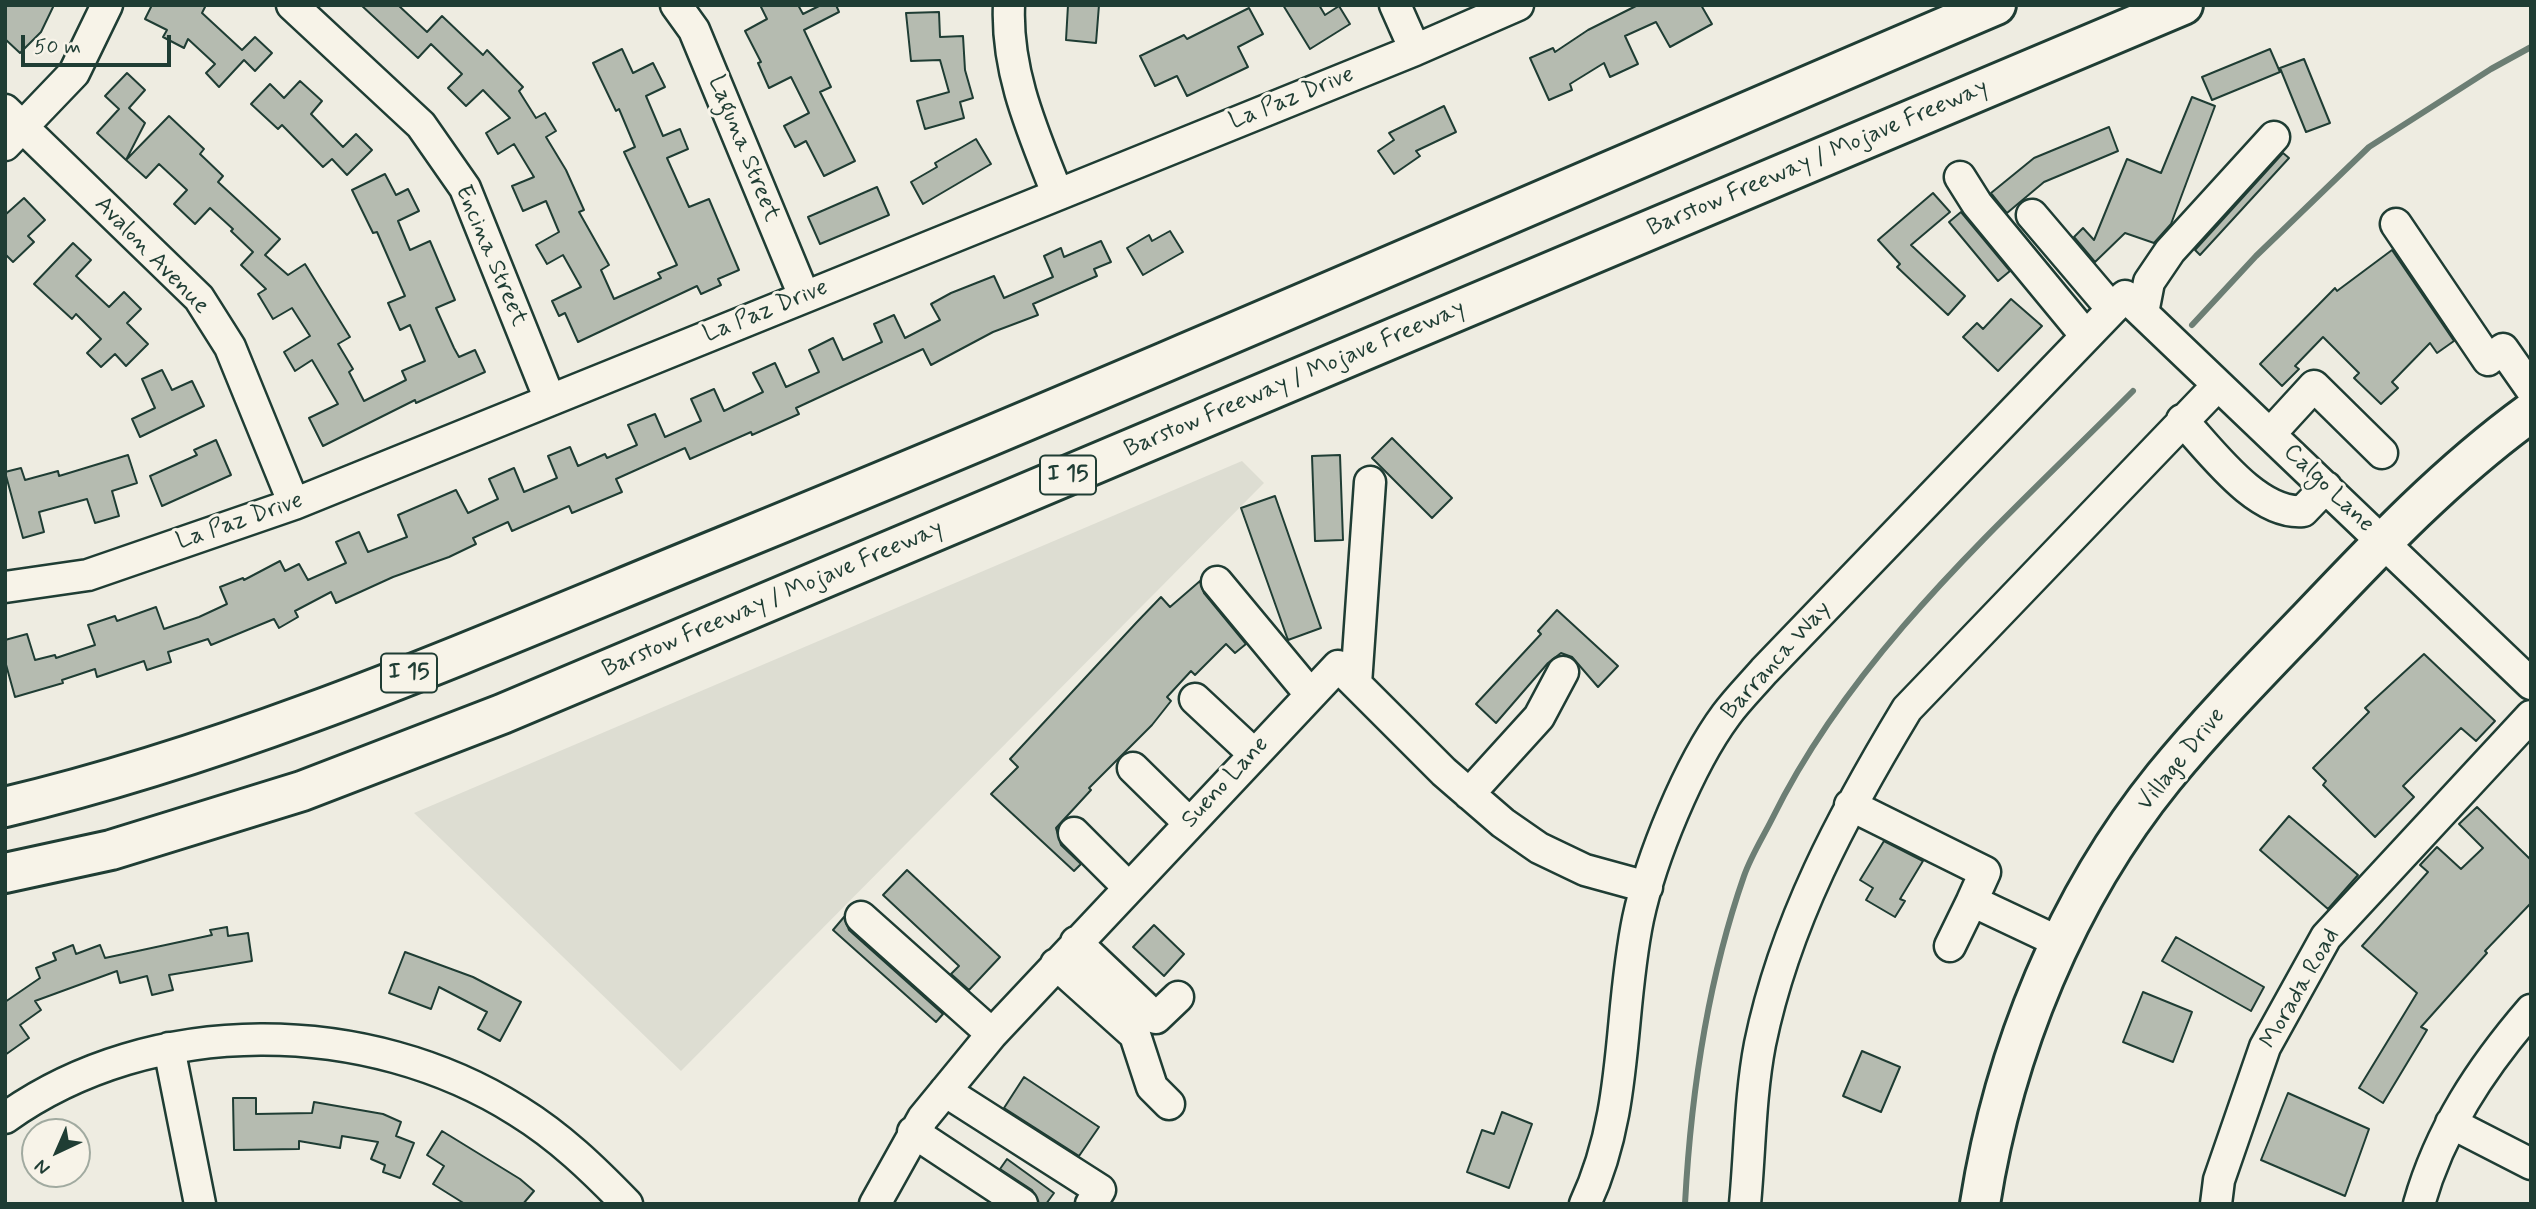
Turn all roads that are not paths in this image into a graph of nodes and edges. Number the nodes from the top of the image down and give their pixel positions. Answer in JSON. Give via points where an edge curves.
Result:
{"nodes":[{"id":1,"x":107,"y":5,"type":"edge"},
{"id":2,"x":292,"y":5,"type":"edge"},
{"id":3,"x":676,"y":5,"type":"edge"},
{"id":4,"x":1009,"y":5,"type":"edge"},
{"id":5,"x":1395,"y":5,"type":"edge"},
{"id":6,"x":1518,"y":5,"type":"edge"},
{"id":7,"x":1996,"y":5,"type":"edge"},
{"id":8,"x":2183,"y":5,"type":"edge"},
{"id":9,"x":2193,"y":5,"type":"edge"},
{"id":10,"x":2116,"y":33,"type":"junction"},
{"id":11,"x":1415,"y":50,"type":"junction"},
{"id":12,"x":11,"y":128,"type":"edge"},
{"id":13,"x":2274,"y":137,"type":"dead end"},
{"id":14,"x":1960,"y":177,"type":"dead end"},
{"id":15,"x":1057,"y":192,"type":"junction"},
{"id":16,"x":2032,"y":215,"type":"dead end"},
{"id":17,"x":2396,"y":225,"type":"dead end"},
{"id":18,"x":804,"y":296,"type":"junction"},
{"id":19,"x":2126,"y":306,"type":"junction"},
{"id":20,"x":2085,"y":336,"type":"junction"},
{"id":21,"x":2218,"y":385,"type":"junction"},
{"id":22,"x":2531,"y":389,"type":"edge"},
{"id":23,"x":550,"y":400,"type":"junction"},
{"id":24,"x":2531,"y":412,"type":"edge"},
{"id":25,"x":2182,"y":420,"type":"junction"},
{"id":26,"x":2270,"y":434,"type":"junction"},
{"id":27,"x":2382,"y":453,"type":"dead end"},
{"id":28,"x":1370,"y":481,"type":"dead end"},
{"id":29,"x":2326,"y":487,"type":"junction"},
{"id":30,"x":294,"y":504,"type":"junction"},
{"id":31,"x":2382,"y":541,"type":"junction"},
{"id":32,"x":1217,"y":582,"type":"dead end"},
{"id":33,"x":5,"y":587,"type":"edge"},
{"id":34,"x":1563,"y":672,"type":"dead end"},
{"id":35,"x":1356,"y":684,"type":"junction"},
{"id":36,"x":2531,"y":684,"type":"edge"},
{"id":37,"x":1310,"y":694,"type":"junction"},
{"id":38,"x":1195,"y":699,"type":"dead end"},
{"id":39,"x":2531,"y":716,"type":"edge"},
{"id":40,"x":1254,"y":754,"type":"junction"},
{"id":41,"x":1133,"y":768,"type":"dead end"},
{"id":42,"x":1469,"y":794,"type":"junction"},
{"id":43,"x":1850,"y":805,"type":"junction"},
{"id":44,"x":5,"y":807,"type":"edge"},
{"id":45,"x":1189,"y":822,"type":"junction"},
{"id":46,"x":1074,"y":833,"type":"dead end"},
{"id":47,"x":5,"y":873,"type":"edge"},
{"id":48,"x":1128,"y":887,"type":"junction"},
{"id":49,"x":1647,"y":887,"type":"junction"},
{"id":50,"x":1972,"y":901,"type":"junction"},
{"id":51,"x":861,"y":917,"type":"dead end"},
{"id":52,"x":1076,"y":943,"type":"junction"},
{"id":53,"x":2061,"y":943,"type":"junction"},
{"id":54,"x":1950,"y":946,"type":"dead end"},
{"id":55,"x":1056,"y":964,"type":"junction"},
{"id":56,"x":1178,"y":997,"type":"dead end"},
{"id":57,"x":2531,"y":1010,"type":"edge"},
{"id":58,"x":992,"y":1034,"type":"junction"},
{"id":59,"x":169,"y":1048,"type":"junction"},
{"id":60,"x":945,"y":1091,"type":"junction"},
{"id":61,"x":1169,"y":1104,"type":"dead end"},
{"id":62,"x":5,"y":1118,"type":"edge"},
{"id":63,"x":2451,"y":1122,"type":"junction"},
{"id":64,"x":914,"y":1132,"type":"junction"},
{"id":65,"x":2531,"y":1164,"type":"edge"},
{"id":66,"x":200,"y":1204,"type":"edge"},
{"id":67,"x":628,"y":1204,"type":"edge"},
{"id":68,"x":875,"y":1204,"type":"edge"},
{"id":69,"x":1022,"y":1204,"type":"edge"},
{"id":70,"x":1091,"y":1204,"type":"edge"},
{"id":71,"x":1585,"y":1204,"type":"edge"},
{"id":72,"x":1745,"y":1204,"type":"edge"},
{"id":73,"x":1980,"y":1204,"type":"edge"},
{"id":74,"x":2216,"y":1204,"type":"edge"},
{"id":75,"x":2419,"y":1204,"type":"edge"}],
"edges":[{"from":1,"to":12,"type":"street","via":[[74,73]]},
{"from":2,"to":23,"type":"street","name":"Encina Street","via":[[421,125],[465,188]]},
{"from":3,"to":18,"type":"street","name":"Laguna Street","via":[[695,30]]},
{"from":4,"to":15,"type":"street","via":[[1008,27],[1020,96]]},
{"from":5,"to":11,"type":"street"},
{"from":6,"to":11,"type":"street","name":"La Paz Drive"},
{"from":7,"to":44,"type":"main road","number":"I 15","via":[[803,514],[508,634],[243,739]]},
{"from":8,"to":10,"type":"main road","name":"Barstow Freeway / Mojave Freeway","number":"I 15"},
{"from":9,"to":10,"type":"main road"},
{"from":10,"to":47,"type":"main road","name":"Barstow Freeway / Mojave Freeway","number":"I 15","via":[[502,714],[302,790],[111,850]]},
{"from":11,"to":15,"type":"street","name":"La Paz Drive"},
{"from":12,"to":30,"type":"street","name":"Avalon Avenue","via":[[199,298],[230,347]]},
{"from":13,"to":19,"type":"street"},
{"from":14,"to":20,"type":"street"},
{"from":15,"to":18,"type":"street","name":"La Paz Drive"},
{"from":16,"to":19,"type":"street","name":"Calgo Lane"},
{"from":17,"to":22,"type":"street","via":[[2488,360],[2503,349]]},
{"from":18,"to":23,"type":"street","name":"La Paz Drive"},
{"from":19,"to":20,"type":"street","name":"Barranca Way"},
{"from":19,"to":21,"type":"street","name":"Calgo Lane"},
{"from":20,"to":49,"type":"street","name":"Barranca Way","via":[[1725,716],[1691,774]]},
{"from":21,"to":25,"type":"street"},
{"from":21,"to":26,"type":"street","name":"Calgo Lane"},
{"from":23,"to":30,"type":"street","name":"La Paz Drive"},
{"from":24,"to":31,"type":"main road","name":"Village Drive","via":[[2477,451]]},
{"from":25,"to":29,"type":"street","via":[[2224,466],[2279,509],[2303,511]]},
{"from":25,"to":43,"type":"street","via":[[1907,709]]},
{"from":26,"to":27,"type":"street","via":[[2314,386]]},
{"from":26,"to":29,"type":"street","name":"Calgo Lane"},
{"from":28,"to":35,"type":"street"},
{"from":29,"to":31,"type":"street","name":"Calgo Lane"},
{"from":30,"to":33,"type":"street","name":"La Paz Drive","via":[[88,575]]},
{"from":31,"to":36,"type":"street","name":"Calgo Lane"},
{"from":31,"to":53,"type":"main road","name":"Village Drive","via":[[2163,779],[2115,847]]},
{"from":32,"to":37,"type":"street"},
{"from":34,"to":42,"type":"street","via":[[1539,717]]},
{"from":35,"to":37,"type":"street","name":"Sueno Lane","via":[[1338,666]]},
{"from":35,"to":42,"type":"street","name":"Sueno Lane"},
{"from":37,"to":40,"type":"street","name":"Sueno Lane"},
{"from":38,"to":40,"type":"street"},
{"from":39,"to":74,"type":"street","name":"Morada Road","via":[[2326,937],[2265,1046],[2219,1180]]},
{"from":40,"to":45,"type":"street","name":"Sueno Lane"},
{"from":41,"to":45,"type":"street"},
{"from":42,"to":49,"type":"street","name":"Sueno Lane","via":[[1539,848],[1585,870]]},
{"from":43,"to":50,"type":"street","via":[[1986,872]]},
{"from":43,"to":72,"type":"street","via":[[1807,894],[1779,971],[1760,1046]]},
{"from":45,"to":48,"type":"street","name":"Sueno Lane"},
{"from":46,"to":48,"type":"street"},
{"from":48,"to":52,"type":"street","name":"Sueno Lane"},
{"from":49,"to":71,"type":"street","name":"Barranca Way","via":[[1638,919],[1619,1094]]},
{"from":50,"to":53,"type":"street"},
{"from":50,"to":54,"type":"street"},
{"from":51,"to":58,"type":"street"},
{"from":52,"to":55,"type":"street","name":"Sueno Lane"},
{"from":52,"to":56,"type":"street","via":[[1156,1018]]},
{"from":53,"to":73,"type":"main road","name":"Village Drive","via":[[2022,1030],[1990,1136]]},
{"from":55,"to":58,"type":"street","name":"Sueno Lane"},
{"from":55,"to":61,"type":"street","via":[[1136,1035],[1152,1087]]},
{"from":57,"to":63,"type":"street","via":[[2473,1083]]},
{"from":58,"to":60,"type":"street","name":"Sueno Lane"},
{"from":59,"to":62,"type":"street","via":[[64,1084]]},
{"from":59,"to":66,"type":"street"},
{"from":59,"to":67,"type":"street","via":[[276,1037],[374,1051],[423,1065],[472,1086],[538,1125],[588,1164]]},
{"from":60,"to":64,"type":"street","name":"Sueno Lane"},
{"from":60,"to":70,"type":"street","via":[[1100,1190]]},
{"from":63,"to":65,"type":"street"},
{"from":63,"to":75,"type":"street"},
{"from":64,"to":68,"type":"street","name":"Sueno Lane"},
{"from":64,"to":69,"type":"street"}]}
